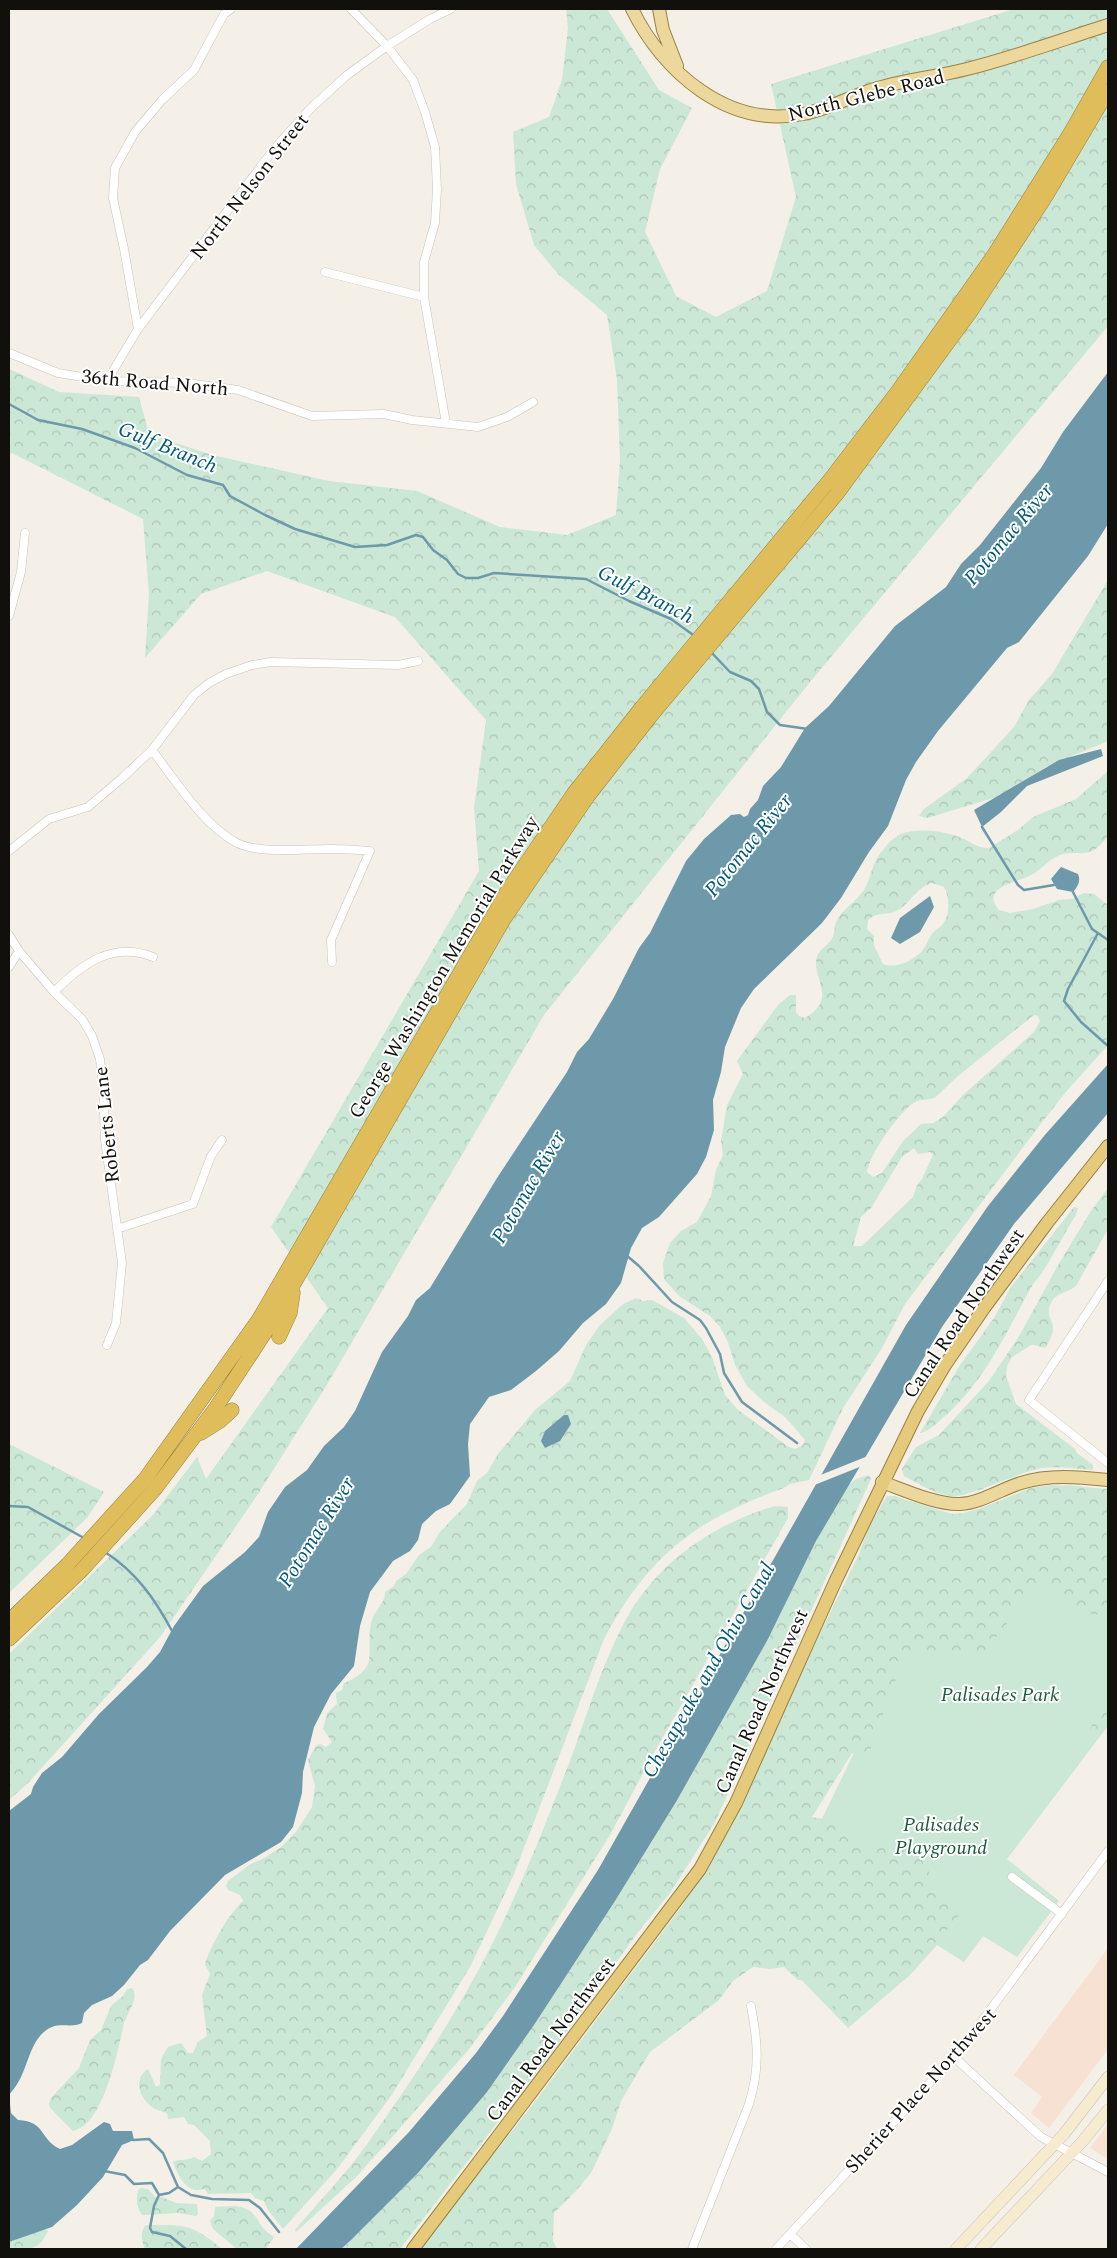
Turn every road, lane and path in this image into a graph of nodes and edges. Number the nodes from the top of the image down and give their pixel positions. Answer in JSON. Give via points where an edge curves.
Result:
{"nodes":[{"id":1,"x":231,"y":9,"type":"edge"},
{"id":2,"x":351,"y":9,"type":"edge"},
{"id":3,"x":451,"y":9,"type":"edge"},
{"id":4,"x":632,"y":9,"type":"edge"},
{"id":5,"x":659,"y":9,"type":"edge"},
{"id":6,"x":1108,"y":25,"type":"edge"},
{"id":7,"x":388,"y":46,"type":"junction"},
{"id":8,"x":1108,"y":67,"type":"edge"},
{"id":9,"x":680,"y":73,"type":"junction"},
{"id":10,"x":1108,"y":91,"type":"edge"},
{"id":11,"x":1076,"y":136,"type":"junction"},
{"id":12,"x":325,"y":272,"type":"dead end"},
{"id":13,"x":424,"y":297,"type":"junction"},
{"id":14,"x":138,"y":330,"type":"junction"},
{"id":15,"x":9,"y":353,"type":"edge"},
{"id":16,"x":107,"y":381,"type":"junction"},
{"id":17,"x":533,"y":402,"type":"dead end"},
{"id":18,"x":446,"y":423,"type":"junction"},
{"id":19,"x":26,"y":533,"type":"dead end"},
{"id":20,"x":9,"y":616,"type":"edge"},
{"id":21,"x":418,"y":661,"type":"dead end"},
{"id":22,"x":646,"y":712,"type":"junction"},
{"id":23,"x":152,"y":750,"type":"junction"},
{"id":24,"x":9,"y":851,"type":"edge"},
{"id":25,"x":9,"y":935,"type":"edge"},
{"id":26,"x":20,"y":951,"type":"junction"},
{"id":27,"x":153,"y":957,"type":"dead end"},
{"id":28,"x":332,"y":962,"type":"dead end"},
{"id":29,"x":9,"y":967,"type":"edge"},
{"id":30,"x":54,"y":992,"type":"junction"},
{"id":31,"x":222,"y":1140,"type":"dead end"},
{"id":32,"x":1108,"y":1146,"type":"edge"},
{"id":33,"x":117,"y":1229,"type":"junction"},
{"id":34,"x":1108,"y":1281,"type":"edge"},
{"id":35,"x":294,"y":1283,"type":"junction"},
{"id":36,"x":279,"y":1337,"type":"dead end"},
{"id":37,"x":107,"y":1345,"type":"dead end"},
{"id":38,"x":232,"y":1410,"type":"dead end"},
{"id":39,"x":192,"y":1439,"type":"junction"},
{"id":40,"x":1108,"y":1463,"type":"edge"},
{"id":41,"x":1108,"y":1480,"type":"edge"},
{"id":42,"x":882,"y":1482,"type":"junction"},
{"id":43,"x":150,"y":1484,"type":"junction"},
{"id":44,"x":26,"y":1616,"type":"junction"},
{"id":45,"x":9,"y":1621,"type":"edge"},
{"id":46,"x":9,"y":1639,"type":"edge"},
{"id":47,"x":1108,"y":1851,"type":"edge"},
{"id":48,"x":1012,"y":1877,"type":"dead end"},
{"id":49,"x":1062,"y":1914,"type":"junction"},
{"id":50,"x":751,"y":2006,"type":"dead end"},
{"id":51,"x":954,"y":2057,"type":"junction"},
{"id":52,"x":1108,"y":2077,"type":"edge"},
{"id":53,"x":1108,"y":2110,"type":"edge"},
{"id":54,"x":1054,"y":2144,"type":"junction"},
{"id":55,"x":1072,"y":2153,"type":"junction"},
{"id":56,"x":1108,"y":2172,"type":"edge"},
{"id":57,"x":790,"y":2234,"type":"junction"},
{"id":58,"x":413,"y":2249,"type":"edge"},
{"id":59,"x":692,"y":2249,"type":"edge"},
{"id":60,"x":776,"y":2249,"type":"edge"},
{"id":61,"x":806,"y":2249,"type":"edge"},
{"id":62,"x":956,"y":2249,"type":"edge"},
{"id":63,"x":982,"y":2249,"type":"edge"}],
"edges":[{"from":1,"to":14,"type":"street","via":[[224,14],[194,70],[134,132],[115,168],[113,198]]},
{"from":2,"to":7,"type":"street"},
{"from":3,"to":7,"type":"street","name":"North Nelson Street","via":[[430,18]]},
{"from":4,"to":9,"type":"main road","name":"North Glebe Road","via":[[654,44]]},
{"from":5,"to":9,"type":"main road"},
{"from":6,"to":9,"type":"main road","name":"North Glebe Road","via":[[994,62],[885,86],[855,94],[810,113],[790,116],[754,114],[728,106],[702,92]]},
{"from":7,"to":13,"type":"street","via":[[413,80],[435,148],[437,189],[434,223],[424,262]]},
{"from":7,"to":14,"type":"street","name":"North Nelson Street","via":[[332,89],[274,149]]},
{"from":8,"to":11,"type":"highway","name":"George Washington Memorial Parkway"},
{"from":10,"to":11,"type":"highway","name":"George Washington Memorial Parkway"},
{"from":11,"to":22,"type":"highway","name":"George Washington Memorial Parkway","via":[[898,391],[760,574]]},
{"from":12,"to":13,"type":"street"},
{"from":13,"to":18,"type":"street"},
{"from":14,"to":16,"type":"street","name":"North Nelson Street"},
{"from":15,"to":16,"type":"street","name":"36th Road North","via":[[58,373]]},
{"from":16,"to":18,"type":"street","name":"36th Road North","via":[[187,383],[238,390],[312,416],[384,414]]},
{"from":17,"to":18,"type":"street","name":"36th Road North","via":[[507,417],[478,427]]},
{"from":19,"to":20,"type":"street","via":[[21,572]]},
{"from":21,"to":23,"type":"street","via":[[398,665],[252,664],[209,683],[194,695]]},
{"from":22,"to":35,"type":"highway","name":"George Washington Memorial Parkway","via":[[504,919]]},
{"from":22,"to":43,"type":"highway","name":"George Washington Memorial Parkway","via":[[574,793],[508,890],[259,1319]]},
{"from":23,"to":24,"type":"street","via":[[88,807],[49,819]]},
{"from":23,"to":28,"type":"street","via":[[214,826],[238,843],[273,850],[370,851],[330,940]]},
{"from":25,"to":26,"type":"street","name":"Roberts Lane"},
{"from":26,"to":29,"type":"street"},
{"from":26,"to":30,"type":"street","name":"Roberts Lane"},
{"from":27,"to":30,"type":"street","via":[[140,952],[100,956],[76,970]]},
{"from":30,"to":33,"type":"street","name":"Roberts Lane","via":[[82,1019],[100,1059],[105,1140]]},
{"from":31,"to":33,"type":"street","via":[[211,1156],[193,1204]]},
{"from":32,"to":42,"type":"highway","name":"Canal Road Northwest","via":[[954,1351],[918,1411]]},
{"from":33,"to":37,"type":"street","name":"Roberts Lane","via":[[122,1263],[116,1323]]},
{"from":34,"to":40,"type":"street","via":[[1028,1400]]},
{"from":35,"to":36,"type":"highway","via":[[290,1313]]},
{"from":35,"to":39,"type":"highway","name":"George Washington Memorial Parkway","via":[[226,1394]]},
{"from":38,"to":39,"type":"highway"},
{"from":39,"to":43,"type":"highway","name":"George Washington Memorial Parkway"},
{"from":41,"to":42,"type":"main road","via":[[1045,1477],[960,1504],[942,1502]]},
{"from":42,"to":58,"type":"highway","name":"Canal Road Northwest","via":[[739,1796],[704,1863]]},
{"from":43,"to":44,"type":"highway","name":"George Washington Memorial Parkway","via":[[67,1565]]},
{"from":44,"to":45,"type":"highway","name":"George Washington Memorial Parkway"},
{"from":44,"to":46,"type":"highway","name":"George Washington Memorial Parkway"},
{"from":47,"to":49,"type":"street","name":"Sherier Place Northwest"},
{"from":48,"to":49,"type":"street"},
{"from":49,"to":51,"type":"street","name":"Sherier Place Northwest"},
{"from":50,"to":59,"type":"street","via":[[758,2054],[756,2079]]},
{"from":51,"to":54,"type":"street","via":[[1042,2137]]},
{"from":51,"to":57,"type":"street","name":"Sherier Place Northwest"},
{"from":52,"to":54,"type":"main road"},
{"from":53,"to":55,"type":"main road"},
{"from":54,"to":55,"type":"street"},
{"from":54,"to":62,"type":"main road"},
{"from":55,"to":56,"type":"street"},
{"from":55,"to":63,"type":"main road"},
{"from":57,"to":60,"type":"street","name":"Sherier Place Northwest"},
{"from":57,"to":61,"type":"street"}]}
